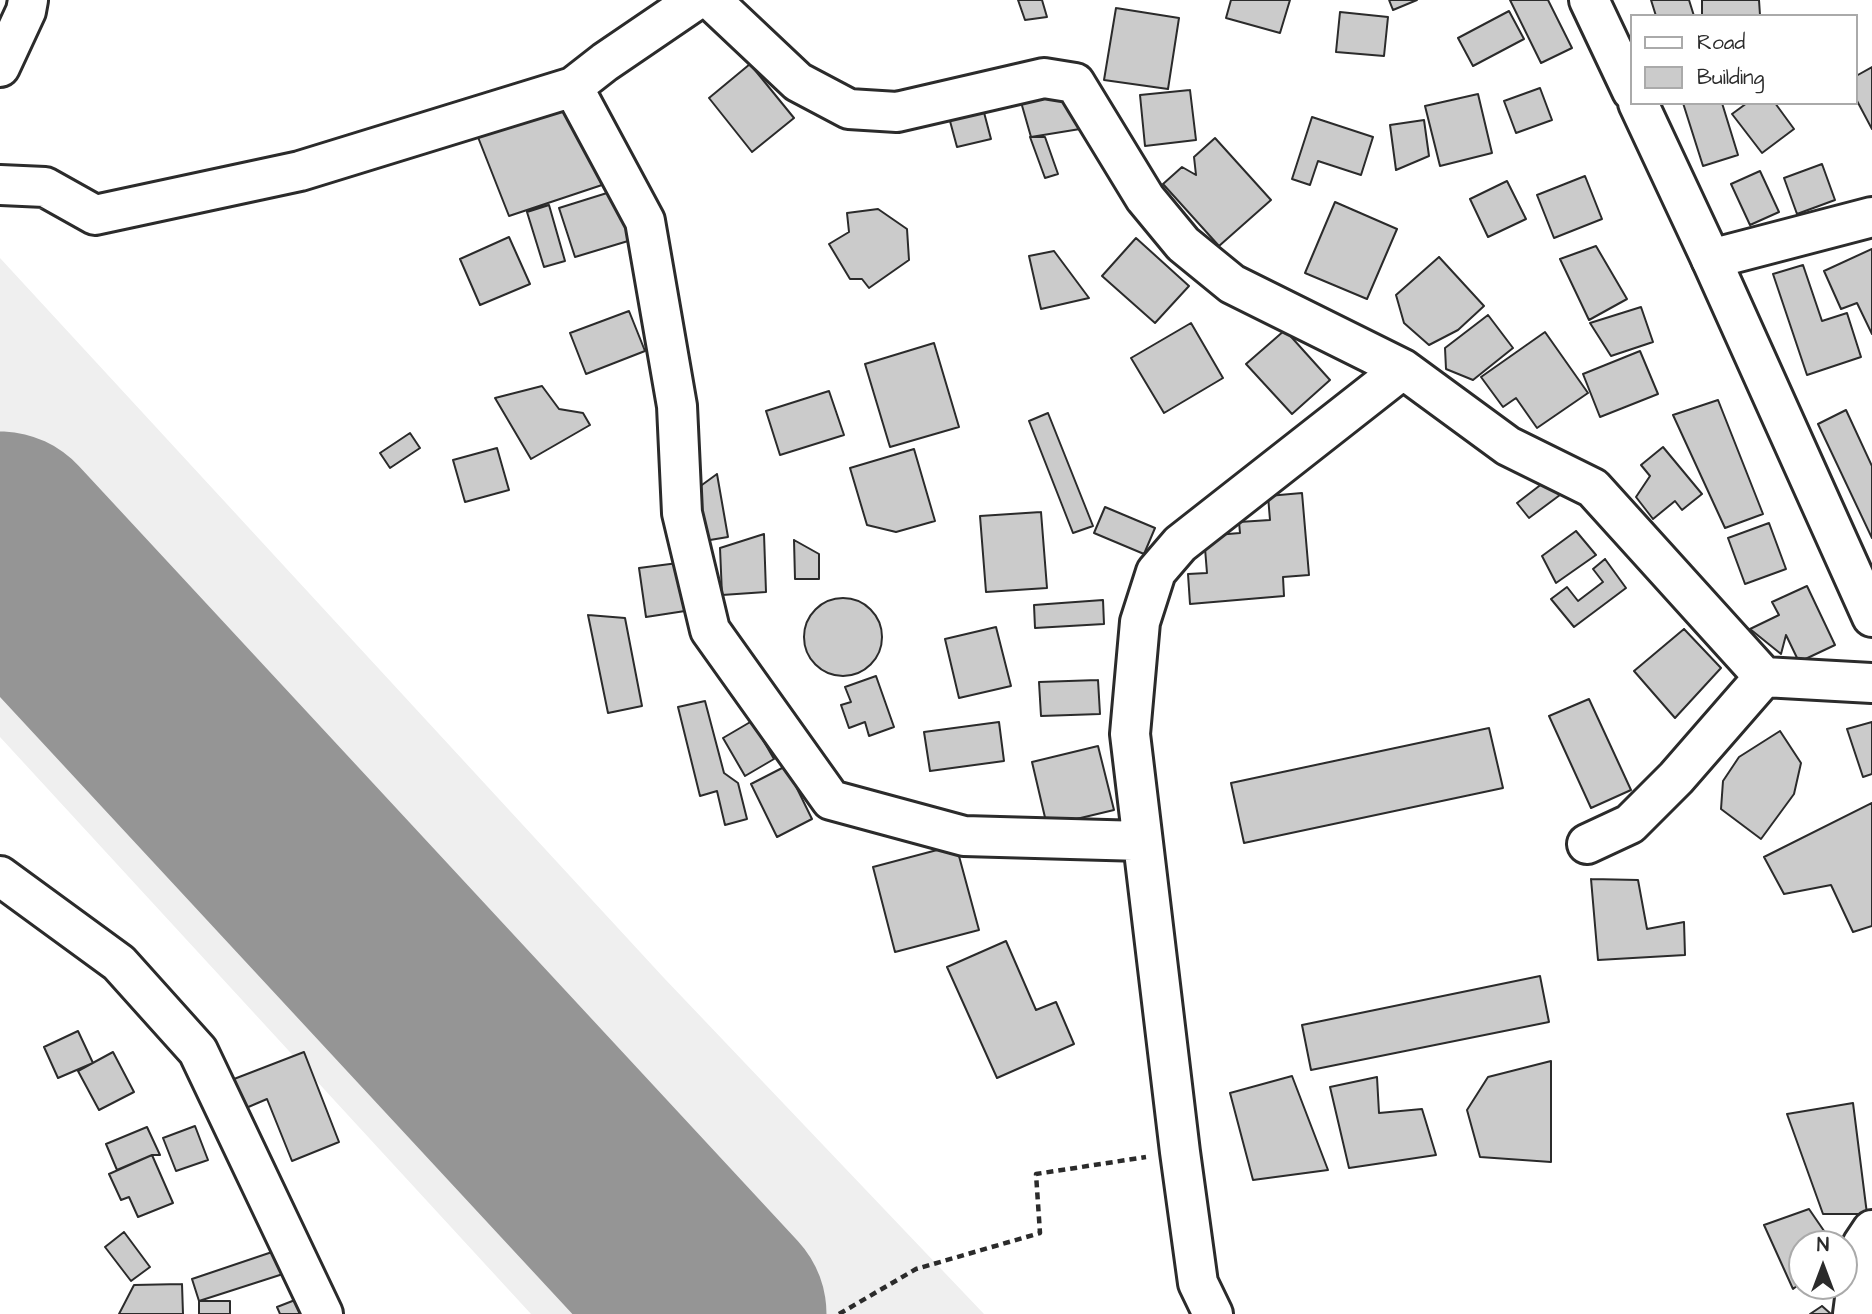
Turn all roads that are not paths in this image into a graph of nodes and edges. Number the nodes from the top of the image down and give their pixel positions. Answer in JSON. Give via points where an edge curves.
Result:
{"nodes":[{"id":1,"x":28,"y":0,"type":"edge"},
{"id":2,"x":696,"y":0,"type":"edge"},
{"id":3,"x":711,"y":0,"type":"edge"},
{"id":4,"x":1589,"y":0,"type":"edge"},
{"id":5,"x":0,"y":67,"type":"edge"},
{"id":6,"x":573,"y":87,"type":"junction"},
{"id":7,"x":1630,"y":87,"type":"edge"},
{"id":8,"x":1639,"y":105,"type":"edge"},
{"id":9,"x":0,"y":185,"type":"edge"},
{"id":10,"x":1872,"y":217,"type":"edge"},
{"id":11,"x":1711,"y":258,"type":"junction"},
{"id":12,"x":1403,"y":369,"type":"junction"},
{"id":13,"x":1872,"y":617,"type":"edge"},
{"id":14,"x":1764,"y":677,"type":"junction"},
{"id":15,"x":1872,"y":683,"type":"edge"},
{"id":16,"x":1142,"y":841,"type":"junction"},
{"id":17,"x":1587,"y":844,"type":"dead end"},
{"id":18,"x":0,"y":876,"type":"edge"},
{"id":19,"x":1872,"y":1230,"type":"edge"},
{"id":20,"x":323,"y":1314,"type":"edge"},
{"id":21,"x":1213,"y":1314,"type":"edge"},
{"id":22,"x":1853,"y":1314,"type":"edge"}],
"edges":[{"from":1,"to":5,"type":"street"},
{"from":2,"to":6,"type":"street"},
{"from":3,"to":12,"type":"street","via":[[798,82],[849,109],[897,112],[1044,78],[1076,83],[1145,198],[1183,244],[1232,284]]},
{"from":4,"to":7,"type":"street"},
{"from":6,"to":9,"type":"street","via":[[300,171],[95,215],[45,187]]},
{"from":6,"to":16,"type":"street","via":[[645,221],[677,406],[682,513],[710,630],[831,800],[964,836]]},
{"from":8,"to":11,"type":"street"},
{"from":10,"to":11,"type":"street"},
{"from":11,"to":13,"type":"street"},
{"from":12,"to":14,"type":"street","via":[[1507,446],[1593,488]]},
{"from":12,"to":16,"type":"street","via":[[1180,544],[1156,572],[1140,622],[1130,734]]},
{"from":14,"to":15,"type":"street"},
{"from":14,"to":17,"type":"street","via":[[1630,824]]},
{"from":16,"to":21,"type":"street","via":[[1198,1283]]},
{"from":18,"to":20,"type":"street","via":[[119,963],[198,1051]]},
{"from":19,"to":22,"type":"street","via":[[1862,1245]]}]}
